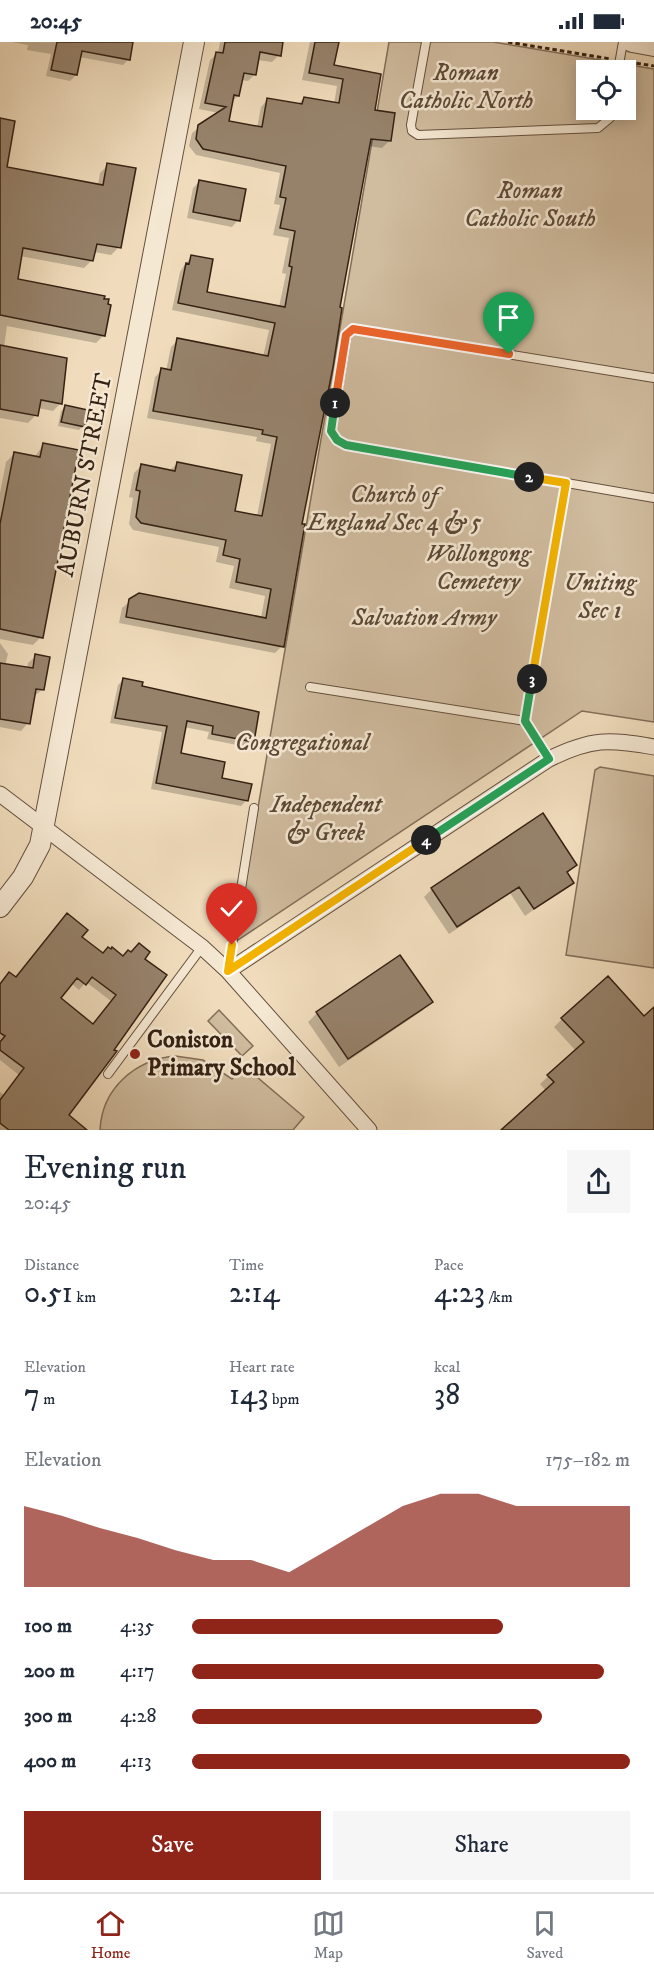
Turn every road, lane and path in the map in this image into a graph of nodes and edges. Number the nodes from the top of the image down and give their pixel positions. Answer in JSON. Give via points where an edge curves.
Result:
{"nodes":[{"id":1,"x":194,"y":42,"type":"edge"},
{"id":2,"x":426,"y":42,"type":"edge"},
{"id":3,"x":507,"y":42,"type":"edge"},
{"id":4,"x":623,"y":42,"type":"edge"},
{"id":5,"x":632,"y":42,"type":"edge"},
{"id":6,"x":654,"y":46,"type":"edge"},
{"id":7,"x":614,"y":60,"type":"edge"},
{"id":8,"x":620,"y":60,"type":"edge"},
{"id":9,"x":636,"y":63,"type":"edge"},
{"id":10,"x":654,"y":66,"type":"edge"},
{"id":11,"x":607,"y":120,"type":"edge"},
{"id":12,"x":654,"y":378,"type":"edge"},
{"id":13,"x":566,"y":483,"type":"junction"},
{"id":14,"x":654,"y":498,"type":"edge"},
{"id":15,"x":310,"y":687,"type":"dead end"},
{"id":16,"x":525,"y":721,"type":"junction"},
{"id":17,"x":654,"y":747,"type":"edge"},
{"id":18,"x":549,"y":759,"type":"junction"},
{"id":19,"x":0,"y":794,"type":"edge"},
{"id":20,"x":254,"y":808,"type":"dead end"},
{"id":21,"x":43,"y":827,"type":"junction"},
{"id":22,"x":0,"y":907,"type":"edge"},
{"id":23,"x":202,"y":947,"type":"junction"},
{"id":24,"x":228,"y":971,"type":"junction"},
{"id":25,"x":108,"y":1074,"type":"dead end"},
{"id":26,"x":369,"y":1130,"type":"edge"}],
"edges":[{"from":1,"to":21,"type":"street","name":"AUBURN STREET"},
{"from":2,"to":11,"type":"lane","via":[[411,125],[418,135],[598,129]]},
{"from":3,"to":7,"type":"path"},
{"from":4,"to":8,"type":"lane"},
{"from":5,"to":6,"type":"street"},
{"from":9,"to":10,"type":"path"},
{"from":12,"to":13,"type":"lane","via":[[364,329],[353,329],[346,335],[331,431],[337,440],[346,445]]},
{"from":13,"to":14,"type":"lane"},
{"from":13,"to":16,"type":"lane"},
{"from":15,"to":16,"type":"lane"},
{"from":16,"to":18,"type":"lane"},
{"from":17,"to":18,"type":"street","via":[[591,742]]},
{"from":18,"to":24,"type":"street"},
{"from":19,"to":21,"type":"street"},
{"from":20,"to":24,"type":"lane"},
{"from":21,"to":22,"type":"street","name":"AUBURN STREET","via":[[34,860]]},
{"from":21,"to":23,"type":"street"},
{"from":23,"to":24,"type":"street"},
{"from":23,"to":25,"type":"lane"},
{"from":24,"to":26,"type":"street"}]}
